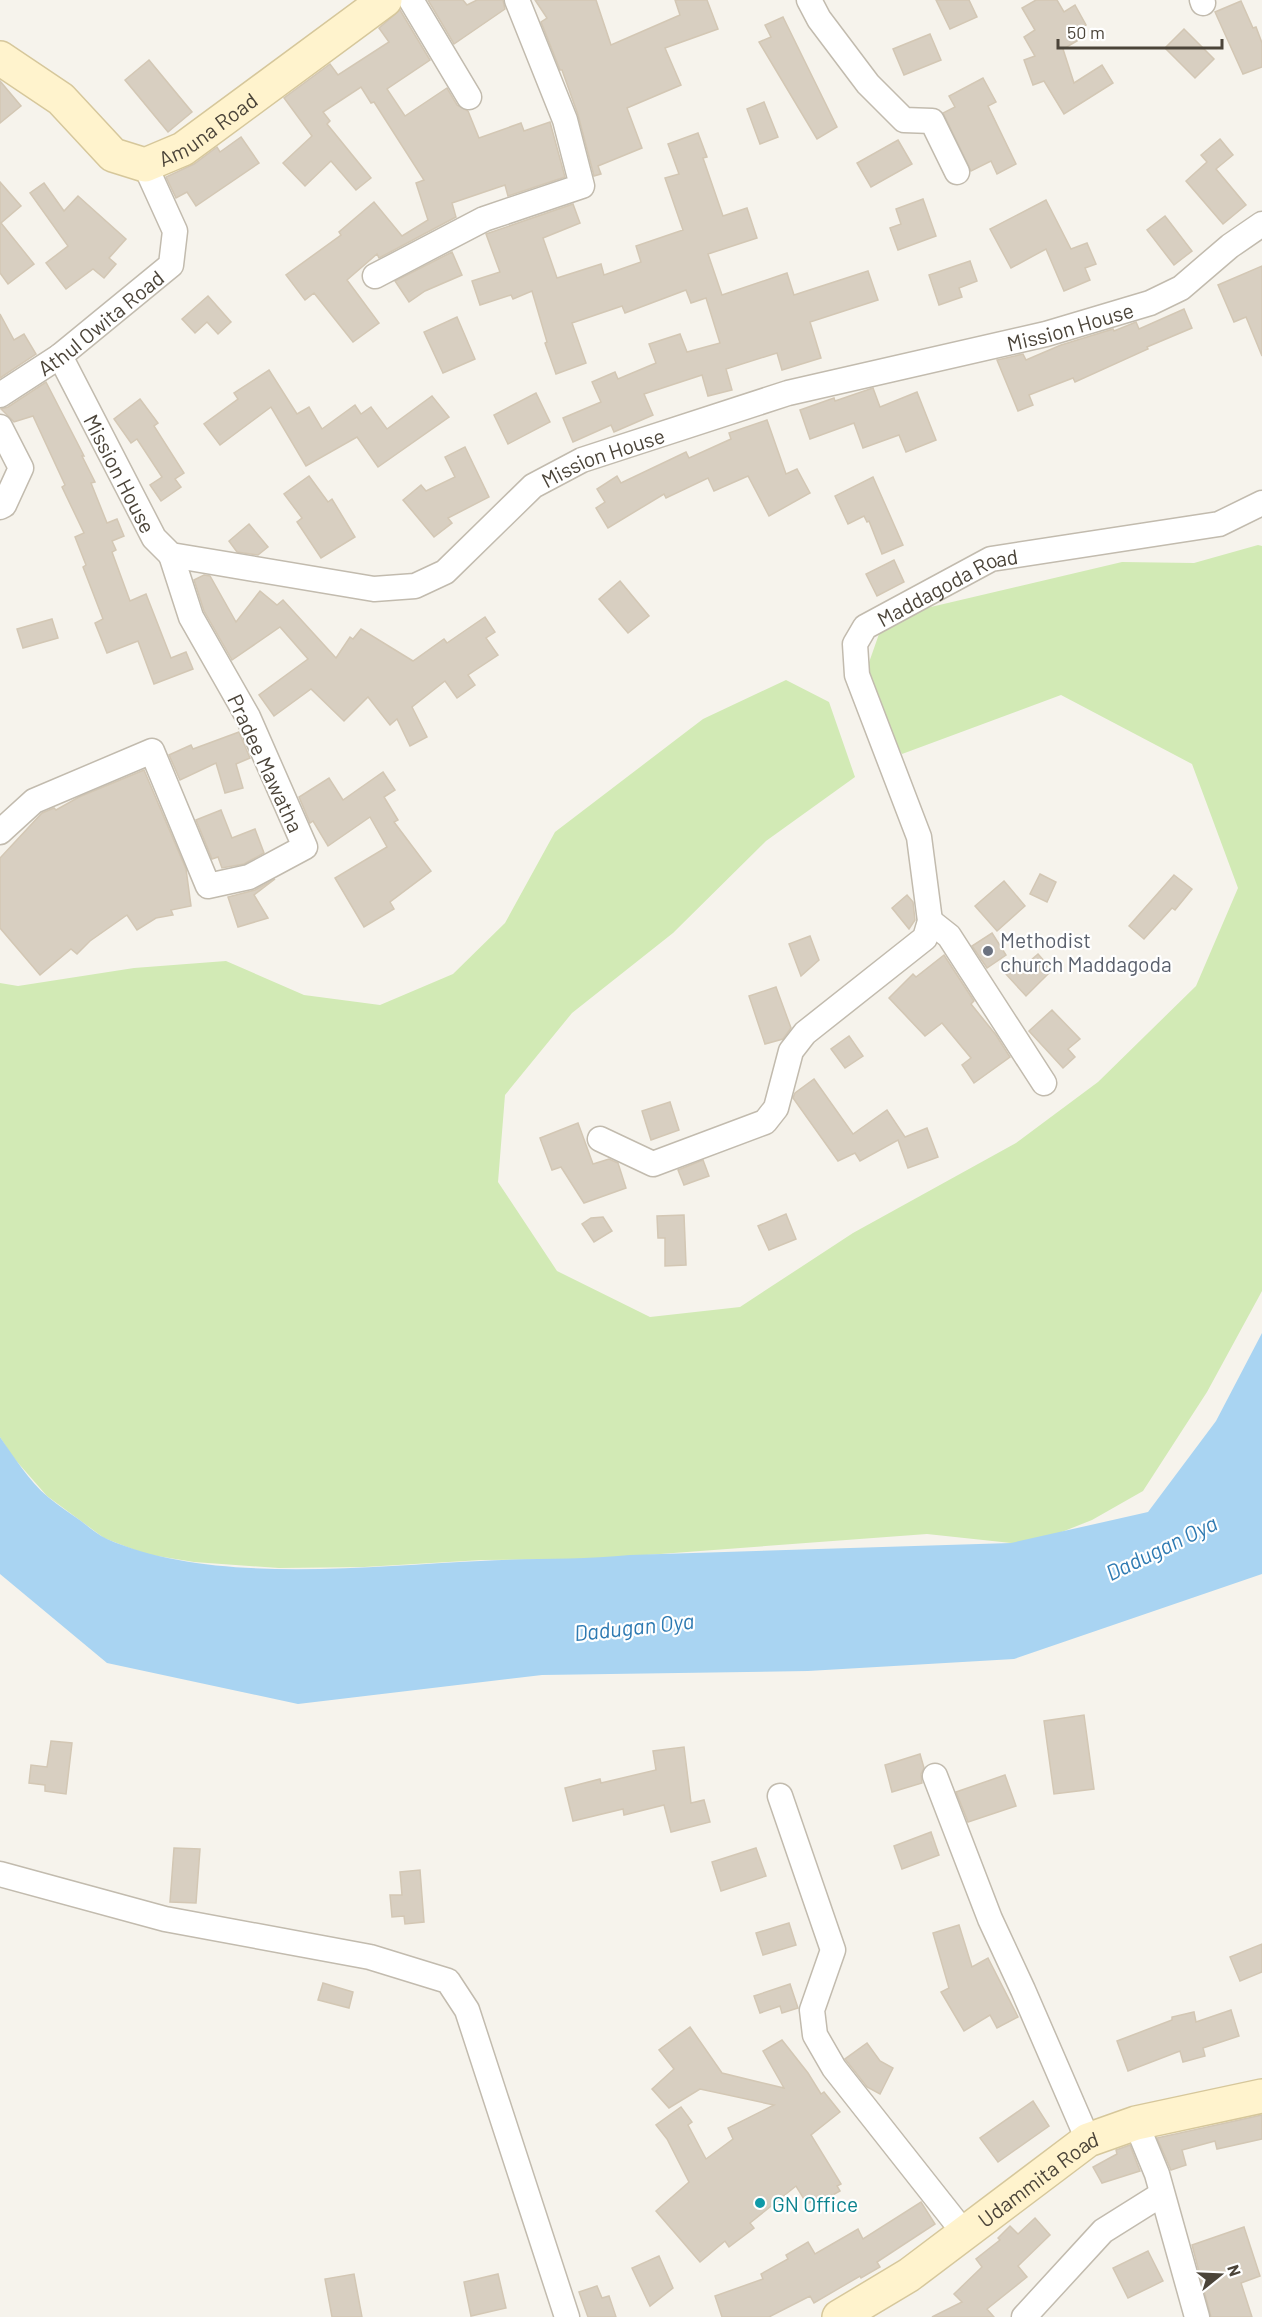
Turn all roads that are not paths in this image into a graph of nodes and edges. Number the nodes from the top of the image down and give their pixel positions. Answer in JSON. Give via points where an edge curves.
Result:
{"nodes":[{"id":1,"x":390,"y":0,"type":"edge"},
{"id":2,"x":517,"y":0,"type":"edge"},
{"id":3,"x":809,"y":0,"type":"edge"},
{"id":4,"x":0,"y":58,"type":"edge"},
{"id":5,"x":469,"y":97,"type":"dead end"},
{"id":6,"x":145,"y":165,"type":"junction"},
{"id":7,"x":957,"y":172,"type":"dead end"},
{"id":8,"x":1262,"y":224,"type":"edge"},
{"id":9,"x":375,"y":276,"type":"dead end"},
{"id":10,"x":60,"y":356,"type":"junction"},
{"id":11,"x":0,"y":395,"type":"edge"},
{"id":12,"x":0,"y":427,"type":"edge"},
{"id":13,"x":1262,"y":503,"type":"edge"},
{"id":14,"x":0,"y":507,"type":"edge"},
{"id":15,"x":171,"y":555,"type":"junction"},
{"id":16,"x":0,"y":832,"type":"edge"},
{"id":17,"x":930,"y":921,"type":"junction"},
{"id":18,"x":1044,"y":1083,"type":"dead end"},
{"id":19,"x":600,"y":1138,"type":"dead end"},
{"id":20,"x":935,"y":1776,"type":"dead end"},
{"id":21,"x":780,"y":1796,"type":"dead end"},
{"id":22,"x":0,"y":1874,"type":"edge"},
{"id":23,"x":1262,"y":2096,"type":"edge"},
{"id":24,"x":1136,"y":2122,"type":"junction"},
{"id":25,"x":1088,"y":2140,"type":"junction"},
{"id":26,"x":1162,"y":2194,"type":"junction"},
{"id":27,"x":965,"y":2234,"type":"junction"},
{"id":28,"x":567,"y":2317,"type":"edge"},
{"id":29,"x":839,"y":2317,"type":"edge"},
{"id":30,"x":1024,"y":2317,"type":"edge"},
{"id":31,"x":1197,"y":2317,"type":"edge"}],
"edges":[{"from":1,"to":5,"type":"street"},
{"from":1,"to":6,"type":"street","name":"Amuna Road","via":[[183,149]]},
{"from":2,"to":9,"type":"street","via":[[565,120],[582,186],[484,219]]},
{"from":3,"to":7,"type":"street","via":[[868,84],[904,120],[932,121]]},
{"from":4,"to":6,"type":"street","name":"Amuna Road","via":[[61,99],[113,155]]},
{"from":6,"to":10,"type":"street","name":"Athul Owita Road","via":[[175,231],[171,265]]},
{"from":8,"to":15,"type":"street","name":"Mission House","via":[[1181,288],[1150,303],[1046,334],[788,393],[582,460],[533,486],[445,572],[415,586],[374,589]]},
{"from":10,"to":11,"type":"street","name":"Athul Owita Road"},
{"from":10,"to":15,"type":"street","name":"Mission House","via":[[154,538]]},
{"from":12,"to":14,"type":"street","via":[[21,468]]},
{"from":13,"to":17,"type":"street","name":"Maddagoda Road","via":[[1219,524],[991,560],[865,627],[855,644],[857,675],[919,837]]},
{"from":15,"to":16,"type":"street","name":"Pradee Mawatha","via":[[191,617],[248,717],[305,847],[249,877],[208,886],[152,751],[34,801]]},
{"from":17,"to":18,"type":"street","via":[[949,936]]},
{"from":17,"to":19,"type":"street","via":[[925,938],[805,1032],[791,1051],[776,1108],[765,1122],[653,1164]]},
{"from":20,"to":25,"type":"street","via":[[990,1919]]},
{"from":21,"to":27,"type":"street","via":[[833,1950],[812,2010],[815,2035],[834,2068]]},
{"from":22,"to":28,"type":"street","via":[[165,1919],[370,1957],[448,1981],[467,2010]]},
{"from":23,"to":24,"type":"street","name":"Udammita Road"},
{"from":24,"to":25,"type":"street","name":"Udammita Road"},
{"from":24,"to":26,"type":"street"},
{"from":25,"to":27,"type":"street","name":"Udammita Road"},
{"from":26,"to":30,"type":"street","via":[[1103,2232]]},
{"from":26,"to":31,"type":"street"},
{"from":27,"to":29,"type":"street","name":"Udammita Road","via":[[909,2275]]}]}
